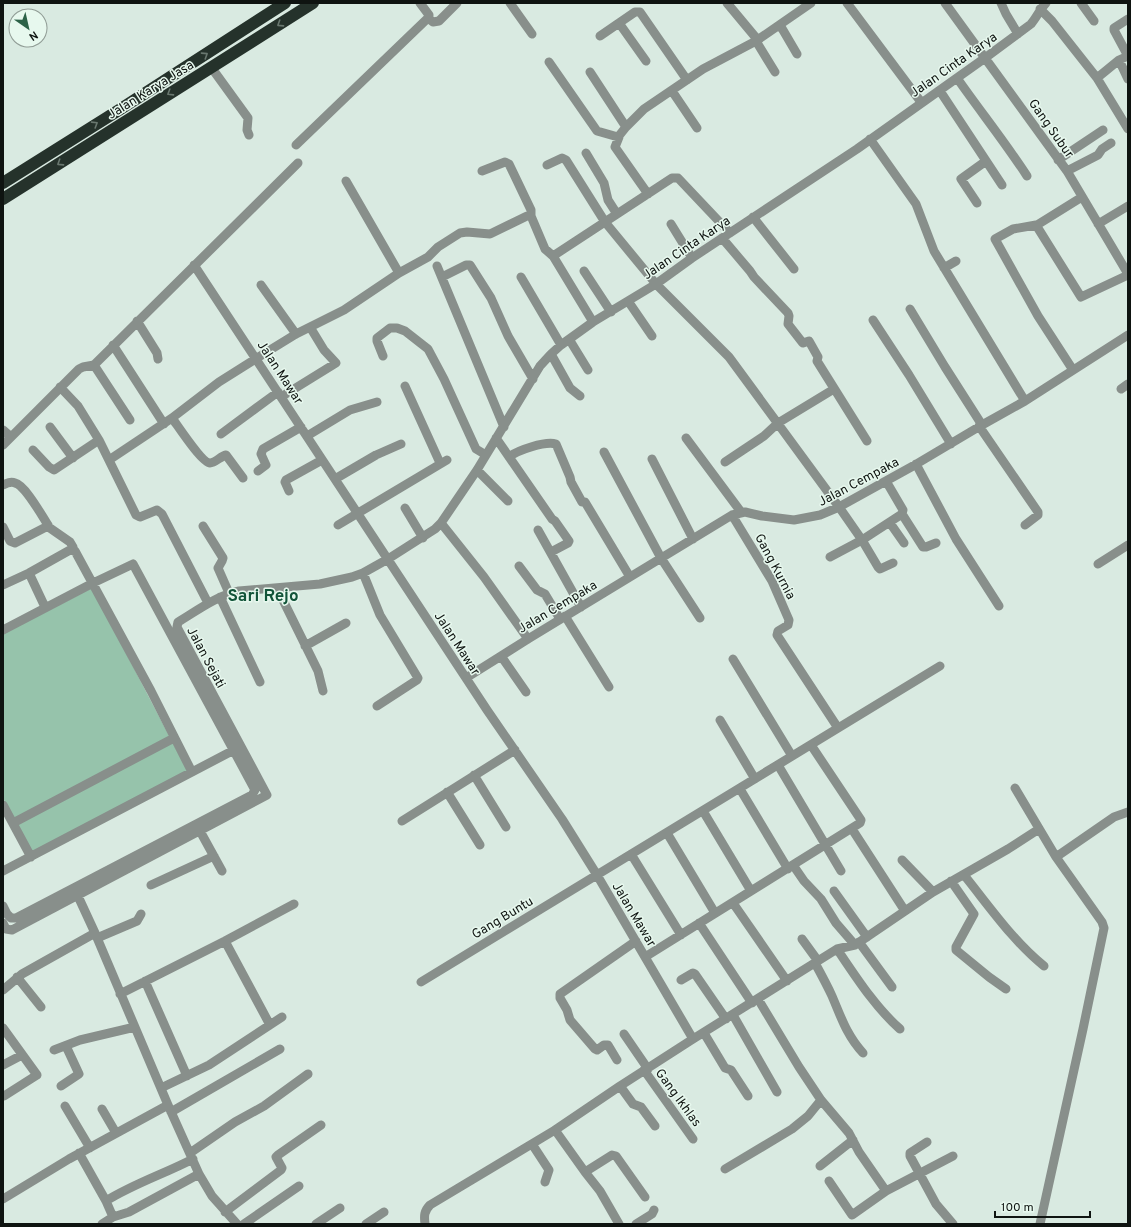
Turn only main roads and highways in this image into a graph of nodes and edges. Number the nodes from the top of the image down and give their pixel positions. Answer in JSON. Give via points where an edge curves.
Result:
{"nodes":[{"id":1,"x":285,"y":3,"type":"edge"},
{"id":2,"x":313,"y":3,"type":"edge"},
{"id":3,"x":119,"y":110,"type":"junction"},
{"id":4,"x":126,"y":120,"type":"junction"},
{"id":5,"x":3,"y":183,"type":"edge"},
{"id":6,"x":3,"y":199,"type":"edge"}],
"edges":[{"from":3,"to":1,"type":"highway","name":"Jalan Karya Jasa","one_way":true},
{"from":2,"to":4,"type":"highway","name":"Jalan Karya Jasa","one_way":true},
{"from":3,"to":4,"type":"highway"},
{"from":5,"to":3,"type":"highway","name":"Jalan Karya Jasa","one_way":true},
{"from":4,"to":6,"type":"highway","name":"Jalan Karya Jasa","one_way":true}]}
